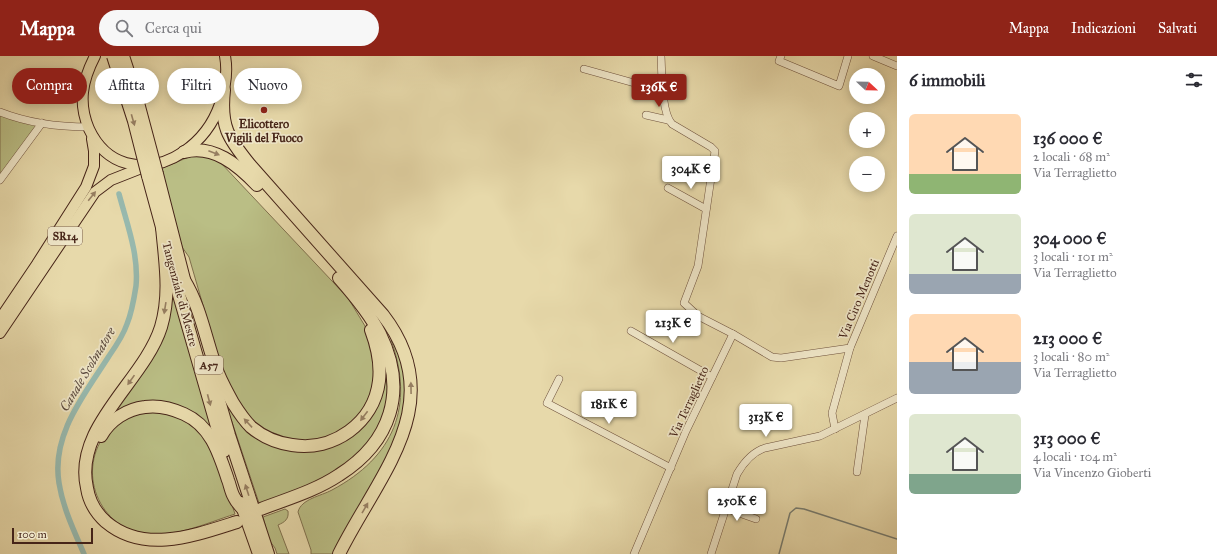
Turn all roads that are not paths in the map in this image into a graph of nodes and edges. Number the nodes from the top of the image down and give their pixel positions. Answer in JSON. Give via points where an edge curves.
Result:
{"nodes":[{"id":1,"x":94,"y":56,"type":"edge"},
{"id":2,"x":113,"y":56,"type":"edge"},
{"id":3,"x":123,"y":56,"type":"edge"},
{"id":4,"x":224,"y":56,"type":"edge"},
{"id":5,"x":661,"y":56,"type":"edge"},
{"id":6,"x":781,"y":56,"type":"edge"},
{"id":7,"x":848,"y":56,"type":"edge"},
{"id":8,"x":873,"y":56,"type":"edge"},
{"id":9,"x":897,"y":66,"type":"edge"},
{"id":10,"x":226,"y":68,"type":"edge"},
{"id":11,"x":584,"y":69,"type":"dead end"},
{"id":12,"x":663,"y":91,"type":"junction"},
{"id":13,"x":220,"y":104,"type":"edge"},
{"id":14,"x":222,"y":104,"type":"edge"},
{"id":15,"x":0,"y":112,"type":"edge"},
{"id":16,"x":646,"y":115,"type":"dead end"},
{"id":17,"x":668,"y":120,"type":"junction"},
{"id":18,"x":42,"y":123,"type":"junction"},
{"id":19,"x":89,"y":129,"type":"junction"},
{"id":20,"x":184,"y":152,"type":"junction"},
{"id":21,"x":152,"y":172,"type":"junction"},
{"id":22,"x":0,"y":180,"type":"edge"},
{"id":23,"x":668,"y":188,"type":"dead end"},
{"id":24,"x":706,"y":209,"type":"junction"},
{"id":25,"x":162,"y":227,"type":"junction"},
{"id":26,"x":897,"y":236,"type":"edge"},
{"id":27,"x":346,"y":274,"type":"junction"},
{"id":28,"x":184,"y":280,"type":"junction"},
{"id":29,"x":347,"y":287,"type":"junction"},
{"id":30,"x":0,"y":319,"type":"edge"},
{"id":31,"x":631,"y":331,"type":"dead end"},
{"id":32,"x":0,"y":333,"type":"edge"},
{"id":33,"x":733,"y":334,"type":"junction"},
{"id":34,"x":850,"y":348,"type":"junction"},
{"id":35,"x":712,"y":377,"type":"junction"},
{"id":36,"x":559,"y":379,"type":"dead end"},
{"id":37,"x":897,"y":398,"type":"edge"},
{"id":38,"x":865,"y":415,"type":"junction"},
{"id":39,"x":835,"y":429,"type":"junction"},
{"id":40,"x":671,"y":468,"type":"junction"},
{"id":41,"x":857,"y":472,"type":"dead end"},
{"id":42,"x":725,"y":508,"type":"junction"},
{"id":43,"x":238,"y":516,"type":"junction"},
{"id":44,"x":756,"y":519,"type":"dead end"},
{"id":45,"x":259,"y":554,"type":"edge"},
{"id":46,"x":268,"y":554,"type":"edge"},
{"id":47,"x":339,"y":554,"type":"edge"},
{"id":48,"x":634,"y":554,"type":"edge"},
{"id":49,"x":711,"y":554,"type":"edge"}],
"edges":[{"from":1,"to":19,"type":"main road","number":"SR14","via":[[82,96]]},
{"from":2,"to":21,"type":"highway","name":"Tangenziale di Mestre","number":"A57","one_way":true,"bridge":true},
{"from":3,"to":21,"type":"highway","name":"Tangenziale di Mestre","number":"A57","bridge":true,"via":[[137,99]]},
{"from":4,"to":10,"type":"main road","number":"SR14"},
{"from":5,"to":12,"type":"street"},
{"from":6,"to":7,"type":"street","via":[[779,61],[839,86]]},
{"from":8,"to":9,"type":"street"},
{"from":11,"to":12,"type":"street"},
{"from":12,"to":17,"type":"street"},
{"from":13,"to":20,"type":"main road","number":"SR14","via":[[209,126]]},
{"from":14,"to":27,"type":"highway","number":"A57","via":[[223,120],[234,144]]},
{"from":15,"to":18,"type":"street"},
{"from":16,"to":17,"type":"street"},
{"from":17,"to":24,"type":"street","via":[[715,151]]},
{"from":18,"to":19,"type":"street"},
{"from":18,"to":22,"type":"street"},
{"from":19,"to":21,"type":"main road","number":"SR14","via":[[100,147],[113,158]]},
{"from":19,"to":30,"type":"main road","number":"SR14","via":[[95,160],[93,172]]},
{"from":20,"to":21,"type":"main road","number":"SR14","via":[[159,164]]},
{"from":20,"to":29,"type":"highway","number":"A57","one_way":true,"via":[[210,151],[241,169]]},
{"from":21,"to":25,"type":"highway","name":"Tangenziale di Mestre","number":"A57"},
{"from":21,"to":28,"type":"highway","name":"Tangenziale di Mestre","number":"A57"},
{"from":32,"to":21,"type":"main road","number":"SR14","one_way":true,"via":[[95,192],[115,177],[138,168]]},
{"from":23,"to":24,"type":"street"},
{"from":24,"to":33,"type":"street","via":[[698,266],[684,303],[698,316]]},
{"from":25,"to":43,"type":"highway","name":"Tangenziale di Mestre","number":"A57","one_way":true,"via":[[215,420]]},
{"from":25,"to":43,"type":"highway","number":"A57","one_way":true,"via":[[167,286],[161,327],[146,358],[105,417],[90,446],[85,466],[88,492],[94,507],[106,523],[127,537],[152,543],[192,536]]},
{"from":26,"to":34,"type":"street","name":"Via Ciro Menotti"},
{"from":27,"to":29,"type":"highway","number":"A57","via":[[370,306],[388,336],[394,352],[400,392],[395,419],[378,449],[347,477],[321,492],[262,511],[314,489],[345,471],[372,446],[389,418],[394,388],[388,354],[375,325]]},
{"from":47,"to":27,"type":"highway","number":"A57","one_way":true,"via":[[396,450],[407,421],[411,394],[408,364],[399,339],[378,309]]},
{"from":29,"to":28,"type":"highway","number":"A57","one_way":true,"via":[[366,319],[376,346],[379,373],[376,394],[363,418],[344,435],[322,445],[303,446],[268,438],[241,415],[218,373],[196,301]]},
{"from":46,"to":28,"type":"highway","name":"Tangenziale di Mestre","number":"A57","one_way":true,"via":[[229,435]]},
{"from":31,"to":35,"type":"street"},
{"from":33,"to":34,"type":"street","name":"Via Ciro Menotti","via":[[772,356],[781,358]]},
{"from":33,"to":35,"type":"street","name":"Via Terraglietto"},
{"from":34,"to":39,"type":"street","name":"Via Ciro Menotti","via":[[832,413]]},
{"from":35,"to":40,"type":"street","name":"Via Terraglietto"},
{"from":36,"to":40,"type":"street","via":[[547,403]]},
{"from":37,"to":38,"type":"street"},
{"from":38,"to":39,"type":"street"},
{"from":38,"to":41,"type":"street"},
{"from":39,"to":42,"type":"street","via":[[820,436],[759,450],[752,455],[737,474]]},
{"from":40,"to":48,"type":"street","name":"Via Terraglietto"},
{"from":42,"to":44,"type":"street"},
{"from":42,"to":49,"type":"street"},
{"from":43,"to":43,"type":"highway","number":"A57","via":[[191,531],[165,536],[142,535],[123,528],[106,514],[94,494],[90,472],[98,440],[116,418],[141,407],[169,408],[187,415],[204,428],[214,442],[234,497]]},
{"from":43,"to":45,"type":"highway","name":"Tangenziale di Mestre","number":"A57"}]}
